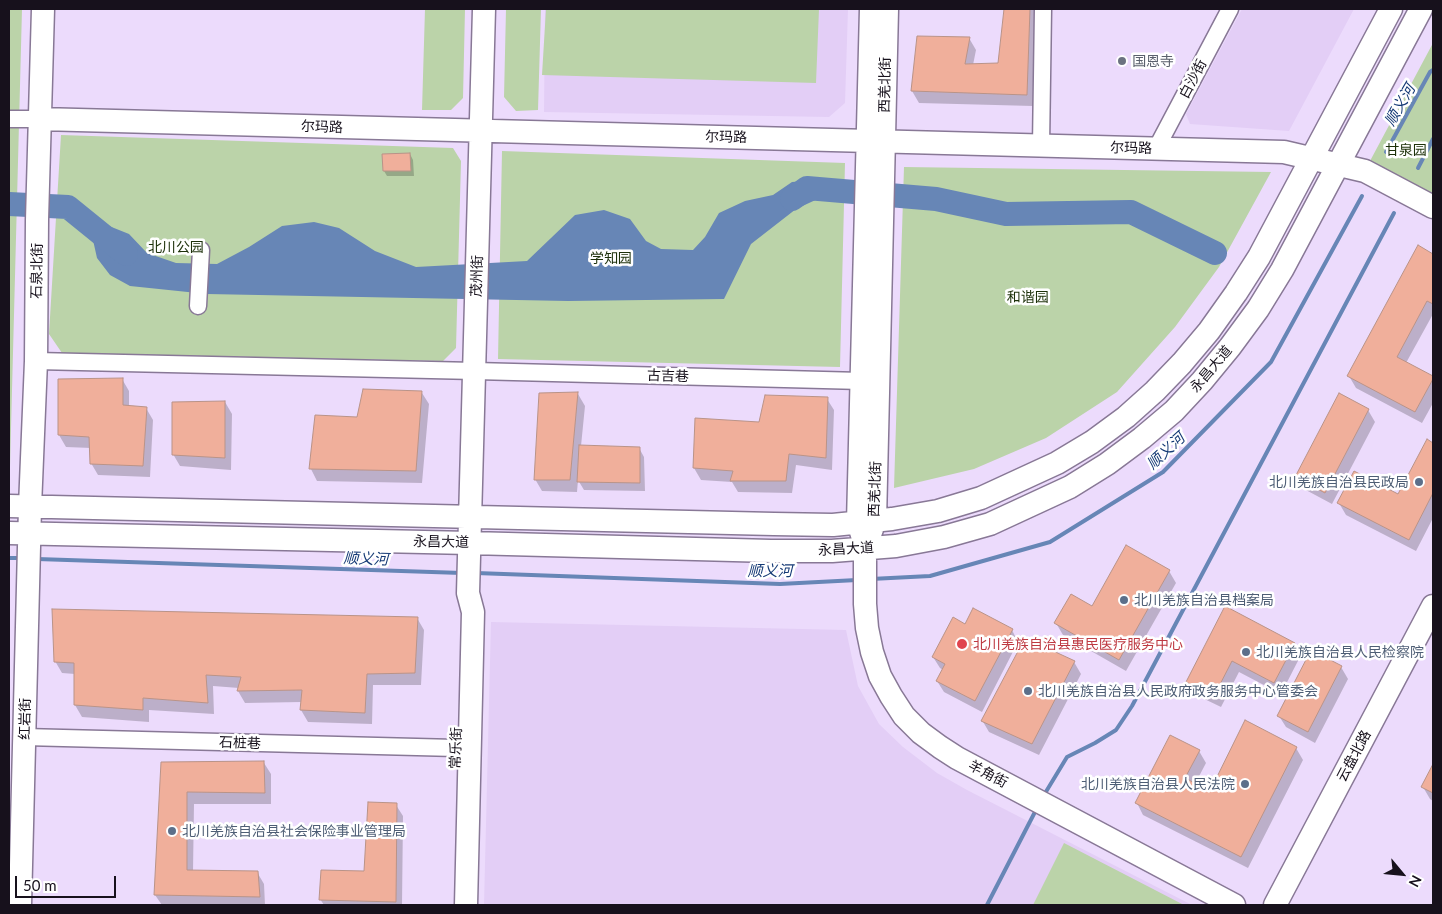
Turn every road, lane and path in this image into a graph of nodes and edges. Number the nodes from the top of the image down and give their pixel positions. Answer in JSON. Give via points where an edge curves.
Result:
{"nodes":[{"id":1,"x":43,"y":9,"type":"edge"},
{"id":2,"x":484,"y":9,"type":"edge"},
{"id":3,"x":871,"y":9,"type":"edge"},
{"id":4,"x":887,"y":9,"type":"edge"},
{"id":5,"x":1043,"y":9,"type":"edge"},
{"id":6,"x":1230,"y":9,"type":"edge"},
{"id":7,"x":1391,"y":9,"type":"edge"},
{"id":8,"x":1421,"y":9,"type":"edge"},
{"id":9,"x":9,"y":119,"type":"edge"},
{"id":10,"x":40,"y":119,"type":"junction"},
{"id":11,"x":481,"y":131,"type":"junction"},
{"id":12,"x":876,"y":141,"type":"junction"},
{"id":13,"x":1041,"y":146,"type":"junction"},
{"id":14,"x":1156,"y":149,"type":"junction"},
{"id":15,"x":1312,"y":158,"type":"junction"},
{"id":16,"x":1339,"y":164,"type":"junction"},
{"id":17,"x":874,"y":206,"type":"junction"},
{"id":18,"x":1433,"y":207,"type":"edge"},
{"id":19,"x":201,"y":250,"type":"dead end"},
{"id":20,"x":198,"y":306,"type":"dead end"},
{"id":21,"x":36,"y":361,"type":"junction"},
{"id":22,"x":475,"y":370,"type":"junction"},
{"id":23,"x":862,"y":381,"type":"junction"},
{"id":24,"x":19,"y":506,"type":"edge"},
{"id":25,"x":471,"y":516,"type":"junction"},
{"id":26,"x":866,"y":521,"type":"junction"},
{"id":27,"x":22,"y":538,"type":"edge"},
{"id":28,"x":866,"y":548,"type":"junction"},
{"id":29,"x":470,"y":551,"type":"junction"},
{"id":30,"x":468,"y":592,"type":"junction"},
{"id":31,"x":1433,"y":606,"type":"edge"},
{"id":32,"x":24,"y":737,"type":"junction"},
{"id":33,"x":456,"y":748,"type":"junction"},
{"id":34,"x":20,"y":905,"type":"edge"},
{"id":35,"x":452,"y":905,"type":"edge"},
{"id":36,"x":466,"y":905,"type":"edge"},
{"id":37,"x":1234,"y":905,"type":"edge"},
{"id":38,"x":1275,"y":905,"type":"edge"}],
"edges":[{"from":1,"to":10,"type":"street","name":"石泉北街"},
{"from":2,"to":11,"type":"street","name":"茂州街"},
{"from":3,"to":12,"type":"street","name":"西羌北街"},
{"from":4,"to":12,"type":"street","name":"西羌北街"},
{"from":5,"to":13,"type":"street"},
{"from":6,"to":14,"type":"street","name":"白沙街"},
{"from":7,"to":15,"type":"street","name":"永昌大道"},
{"from":8,"to":16,"type":"street","name":"永昌大道"},
{"from":9,"to":10,"type":"street","name":"尔玛路"},
{"from":10,"to":11,"type":"street","name":"尔玛路"},
{"from":10,"to":21,"type":"street","name":"石泉北街"},
{"from":11,"to":12,"type":"street","name":"尔玛路"},
{"from":11,"to":22,"type":"street","name":"茂州街"},
{"from":12,"to":13,"type":"street","name":"尔玛路"},
{"from":12,"to":17,"type":"street","name":"西羌北街"},
{"from":13,"to":14,"type":"street","name":"尔玛路"},
{"from":14,"to":15,"type":"street","name":"尔玛路","via":[[1284,152]]},
{"from":15,"to":16,"type":"street","name":"尔玛路"},
{"from":15,"to":26,"type":"street","name":"永昌大道","via":[[1236,294],[1182,363],[1126,417],[1058,463],[981,498],[938,511]]},
{"from":16,"to":18,"type":"street","name":"尔玛路","via":[[1365,171]]},
{"from":16,"to":28,"type":"street","name":"永昌大道","via":[[1282,270],[1230,347],[1174,410],[1142,438],[1070,487],[990,524],[944,537]]},
{"from":17,"to":23,"type":"street","name":"西羌北街"},
{"from":17,"to":26,"type":"street","name":"西羌北街"},
{"from":19,"to":20,"type":"street"},
{"from":21,"to":22,"type":"street","name":"古吉巷"},
{"from":21,"to":24,"type":"street","name":"石泉北街"},
{"from":22,"to":23,"type":"street","name":"古吉巷"},
{"from":22,"to":25,"type":"street","name":"茂州街"},
{"from":23,"to":26,"type":"street","name":"西羌北街"},
{"from":24,"to":25,"type":"street","name":"永昌大道"},
{"from":24,"to":27,"type":"street","name":"石泉北街"},
{"from":25,"to":26,"type":"street","name":"永昌大道","via":[[833,525]]},
{"from":25,"to":29,"type":"street","name":"茂州街"},
{"from":26,"to":28,"type":"street","name":"西羌北街"},
{"from":27,"to":29,"type":"street","name":"永昌大道"},
{"from":27,"to":32,"type":"street","name":"红岩街","via":[[28,580]]},
{"from":28,"to":29,"type":"street","name":"永昌大道","via":[[832,551]]},
{"from":28,"to":37,"type":"street","name":"羊角街","via":[[865,604],[872,652],[891,696],[921,733],[958,758]]},
{"from":29,"to":30,"type":"street","name":"常乐街"},
{"from":30,"to":33,"type":"street","name":"常乐街","via":[[460,612]]},
{"from":30,"to":36,"type":"street","name":"常乐街","via":[[473,612]]},
{"from":31,"to":38,"type":"street","name":"云盘北路"},
{"from":32,"to":33,"type":"street","name":"石桩巷"},
{"from":32,"to":34,"type":"street","name":"红岩街"},
{"from":33,"to":35,"type":"street","name":"常乐街"}]}
